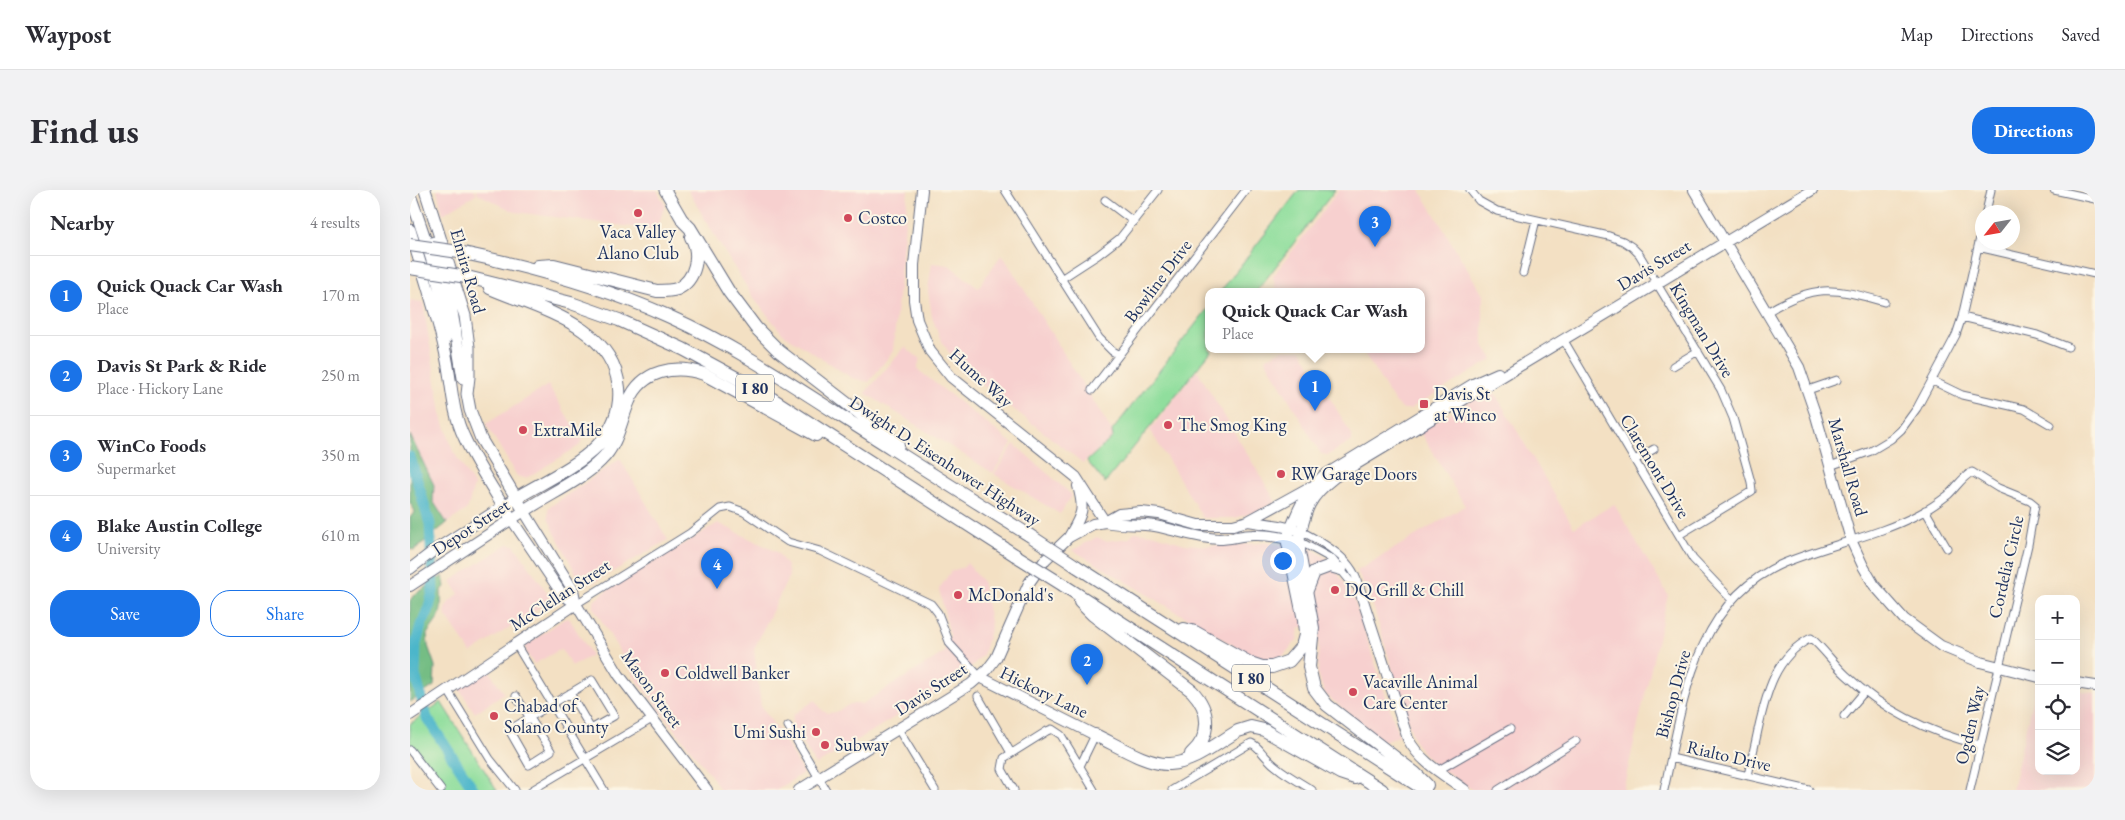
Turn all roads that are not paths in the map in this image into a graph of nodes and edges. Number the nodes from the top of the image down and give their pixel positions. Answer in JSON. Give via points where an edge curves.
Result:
{"nodes":[{"id":1,"x":419,"y":190,"type":"edge"},
{"id":2,"x":425,"y":190,"type":"edge"},
{"id":3,"x":665,"y":190,"type":"edge"},
{"id":4,"x":922,"y":190,"type":"edge"},
{"id":5,"x":1005,"y":190,"type":"edge"},
{"id":6,"x":1158,"y":190,"type":"edge"},
{"id":7,"x":1246,"y":190,"type":"edge"},
{"id":8,"x":1470,"y":190,"type":"edge"},
{"id":9,"x":1694,"y":190,"type":"edge"},
{"id":10,"x":1812,"y":190,"type":"edge"},
{"id":11,"x":1992,"y":190,"type":"edge"},
{"id":12,"x":2054,"y":190,"type":"edge"},
{"id":13,"x":410,"y":195,"type":"edge"},
{"id":14,"x":2095,"y":199,"type":"edge"},
{"id":15,"x":1105,"y":200,"type":"dead end"},
{"id":16,"x":1988,"y":205,"type":"edge"},
{"id":17,"x":1536,"y":220,"type":"junction"},
{"id":18,"x":683,"y":221,"type":"junction"},
{"id":19,"x":1134,"y":222,"type":"junction"},
{"id":20,"x":410,"y":230,"type":"edge"},
{"id":21,"x":1725,"y":242,"type":"junction"},
{"id":22,"x":410,"y":245,"type":"edge"},
{"id":23,"x":1977,"y":250,"type":"edge"},
{"id":24,"x":1991,"y":250,"type":"edge"},
{"id":25,"x":524,"y":267,"type":"junction"},
{"id":26,"x":410,"y":268,"type":"edge"},
{"id":27,"x":1523,"y":273,"type":"dead end"},
{"id":28,"x":2095,"y":274,"type":"edge"},
{"id":29,"x":467,"y":277,"type":"junction"},
{"id":30,"x":1061,"y":279,"type":"junction"},
{"id":31,"x":1656,"y":283,"type":"junction"},
{"id":32,"x":1884,"y":302,"type":"dead end"},
{"id":33,"x":1766,"y":312,"type":"junction"},
{"id":34,"x":1962,"y":317,"type":"junction"},
{"id":35,"x":1563,"y":339,"type":"junction"},
{"id":36,"x":2068,"y":346,"type":"dead end"},
{"id":37,"x":445,"y":351,"type":"junction"},
{"id":38,"x":1698,"y":351,"type":"junction"},
{"id":39,"x":1119,"y":355,"type":"junction"},
{"id":40,"x":1672,"y":366,"type":"dead end"},
{"id":41,"x":1513,"y":369,"type":"junction"},
{"id":42,"x":1837,"y":380,"type":"dead end"},
{"id":43,"x":1933,"y":381,"type":"junction"},
{"id":44,"x":1092,"y":390,"type":"dead end"},
{"id":45,"x":1808,"y":390,"type":"junction"},
{"id":46,"x":466,"y":394,"type":"junction"},
{"id":47,"x":2051,"y":425,"type":"dead end"},
{"id":48,"x":1654,"y":449,"type":"dead end"},
{"id":49,"x":866,"y":459,"type":"junction"},
{"id":50,"x":1635,"y":460,"type":"junction"},
{"id":51,"x":917,"y":464,"type":"junction"},
{"id":52,"x":1830,"y":466,"type":"junction"},
{"id":53,"x":1076,"y":478,"type":"junction"},
{"id":54,"x":1312,"y":485,"type":"junction"},
{"id":55,"x":516,"y":498,"type":"junction"},
{"id":56,"x":504,"y":506,"type":"junction"},
{"id":57,"x":1925,"y":510,"type":"junction"},
{"id":58,"x":524,"y":511,"type":"junction"},
{"id":59,"x":512,"y":520,"type":"junction"},
{"id":60,"x":1248,"y":521,"type":"junction"},
{"id":61,"x":1105,"y":522,"type":"junction"},
{"id":62,"x":1295,"y":535,"type":"junction"},
{"id":63,"x":1679,"y":535,"type":"junction"},
{"id":64,"x":1069,"y":537,"type":"junction"},
{"id":65,"x":1851,"y":540,"type":"junction"},
{"id":66,"x":1947,"y":548,"type":"dead end"},
{"id":67,"x":414,"y":565,"type":"edge"},
{"id":68,"x":1341,"y":569,"type":"junction"},
{"id":69,"x":412,"y":585,"type":"edge"},
{"id":70,"x":1063,"y":585,"type":"junction"},
{"id":71,"x":1359,"y":588,"type":"junction"},
{"id":72,"x":1306,"y":590,"type":"junction"},
{"id":73,"x":1732,"y":600,"type":"junction"},
{"id":74,"x":576,"y":604,"type":"junction"},
{"id":75,"x":1161,"y":620,"type":"junction"},
{"id":76,"x":515,"y":643,"type":"junction"},
{"id":77,"x":1999,"y":667,"type":"junction"},
{"id":78,"x":2035,"y":676,"type":"edge"},
{"id":79,"x":980,"y":677,"type":"junction"},
{"id":80,"x":2080,"y":684,"type":"edge"},
{"id":81,"x":2095,"y":686,"type":"edge"},
{"id":82,"x":447,"y":689,"type":"junction"},
{"id":83,"x":1865,"y":691,"type":"junction"},
{"id":84,"x":570,"y":693,"type":"junction"},
{"id":85,"x":516,"y":696,"type":"dead end"},
{"id":86,"x":978,"y":696,"type":"dead end"},
{"id":87,"x":552,"y":704,"type":"junction"},
{"id":88,"x":411,"y":714,"type":"edge"},
{"id":89,"x":1844,"y":716,"type":"dead end"},
{"id":90,"x":529,"y":717,"type":"junction"},
{"id":91,"x":652,"y":719,"type":"junction"},
{"id":92,"x":788,"y":726,"type":"dead end"},
{"id":93,"x":898,"y":729,"type":"junction"},
{"id":94,"x":1510,"y":729,"type":"dead end"},
{"id":95,"x":1095,"y":734,"type":"junction"},
{"id":96,"x":1576,"y":741,"type":"dead end"},
{"id":97,"x":1980,"y":745,"type":"junction"},
{"id":98,"x":410,"y":750,"type":"edge"},
{"id":99,"x":1011,"y":753,"type":"junction"},
{"id":100,"x":585,"y":758,"type":"junction"},
{"id":101,"x":1671,"y":758,"type":"junction"},
{"id":102,"x":1184,"y":760,"type":"junction"},
{"id":103,"x":1080,"y":766,"type":"junction"},
{"id":104,"x":1437,"y":772,"type":"junction"},
{"id":105,"x":1748,"y":776,"type":"junction"},
{"id":106,"x":819,"y":778,"type":"junction"},
{"id":107,"x":1378,"y":787,"type":"edge"},
{"id":108,"x":1175,"y":789,"type":"edge"},
{"id":109,"x":441,"y":790,"type":"edge"},
{"id":110,"x":515,"y":790,"type":"edge"},
{"id":111,"x":532,"y":790,"type":"edge"},
{"id":112,"x":604,"y":790,"type":"edge"},
{"id":113,"x":707,"y":790,"type":"edge"},
{"id":114,"x":799,"y":790,"type":"edge"},
{"id":115,"x":826,"y":790,"type":"edge"},
{"id":116,"x":935,"y":790,"type":"edge"},
{"id":117,"x":1014,"y":790,"type":"edge"},
{"id":118,"x":1094,"y":790,"type":"edge"},
{"id":119,"x":1312,"y":790,"type":"edge"},
{"id":120,"x":1425,"y":790,"type":"edge"},
{"id":121,"x":1432,"y":790,"type":"edge"},
{"id":122,"x":1465,"y":790,"type":"edge"},
{"id":123,"x":1498,"y":790,"type":"edge"},
{"id":124,"x":1664,"y":790,"type":"edge"},
{"id":125,"x":1809,"y":790,"type":"edge"},
{"id":126,"x":1970,"y":790,"type":"edge"}],
"edges":[{"from":1,"to":46,"type":"main road","name":"Elmira Road","via":[[448,288]]},
{"from":2,"to":46,"type":"main road","name":"Elmira Road","via":[[465,316],[469,347]]},
{"from":3,"to":18,"type":"main road"},
{"from":4,"to":53,"type":"street","name":"Hume Way","via":[[914,265],[914,300],[930,351],[951,377]]},
{"from":5,"to":30,"type":"street"},
{"from":6,"to":19,"type":"street"},
{"from":7,"to":39,"type":"street","name":"Bowline Drive"},
{"from":8,"to":17,"type":"street","name":"Kingman Drive","via":[[1487,207]]},
{"from":9,"to":21,"type":"street","name":"Marshall Road"},
{"from":10,"to":21,"type":"street","name":"Davis Street"},
{"from":11,"to":16,"type":"street"},
{"from":12,"to":14,"type":"street"},
{"from":13,"to":37,"type":"main road","name":"Elmira Road","via":[[439,289],[446,329]]},
{"from":15,"to":19,"type":"street"},
{"from":17,"to":27,"type":"street"},
{"from":17,"to":31,"type":"street","name":"Kingman Drive","via":[[1623,241],[1639,254]]},
{"from":18,"to":25,"type":"highway","via":[[694,242],[696,264],[687,281],[678,288],[657,291],[554,265]]},
{"from":18,"to":51,"type":"highway","via":[[729,292],[768,340],[886,433]]},
{"from":19,"to":30,"type":"street","via":[[1110,247]]},
{"from":20,"to":37,"type":"main road","name":"Elmira Road"},
{"from":21,"to":31,"type":"street","name":"Davis Street"},
{"from":21,"to":33,"type":"street","name":"Marshall Road"},
{"from":22,"to":25,"type":"highway","name":"Dwight D. Eisenhower Highway","number":"I 80","bridge":true},
{"from":23,"to":34,"type":"street"},
{"from":24,"to":28,"type":"street"},
{"from":25,"to":51,"type":"highway","name":"Dwight D. Eisenhower Highway","number":"I 80","via":[[624,298],[702,332],[768,369]]},
{"from":26,"to":29,"type":"highway","number":"I 80","bridge":true},
{"from":29,"to":49,"type":"highway","number":"I 80","via":[[571,303],[660,338],[757,389]]},
{"from":29,"to":55,"type":"highway","via":[[582,329],[610,358],[618,382],[617,413],[605,437],[583,458]]},
{"from":30,"to":39,"type":"street","via":[[1098,338]]},
{"from":31,"to":35,"type":"street","name":"Davis Street"},
{"from":31,"to":38,"type":"street","name":"Kingman Drive"},
{"from":32,"to":33,"type":"street","via":[[1834,291],[1813,291],[1787,299]]},
{"from":33,"to":45,"type":"street","name":"Marshall Road","via":[[1792,355]]},
{"from":34,"to":36,"type":"street"},
{"from":34,"to":43,"type":"street"},
{"from":35,"to":41,"type":"street","name":"Davis Street"},
{"from":35,"to":50,"type":"street","name":"Claremont Drive"},
{"from":37,"to":56,"type":"main road","name":"Elmira Road","via":[[453,406],[464,437]]},
{"from":38,"to":40,"type":"street"},
{"from":38,"to":63,"type":"street","name":"Kingman Drive","via":[[1728,404],[1752,491]]},
{"from":39,"to":44,"type":"street","name":"Bowline Drive"},
{"from":41,"to":54,"type":"street","name":"Davis Street","via":[[1473,384],[1338,465]]},
{"from":41,"to":62,"type":"street","name":"Davis Street","via":[[1334,477],[1313,498]]},
{"from":42,"to":45,"type":"street"},
{"from":43,"to":47,"type":"street","via":[[1962,395],[2024,409]]},
{"from":43,"to":52,"type":"street","via":[[1901,430],[1871,451]]},
{"from":45,"to":52,"type":"street","name":"Marshall Road"},
{"from":46,"to":55,"type":"main road","name":"Elmira Road","via":[[474,424]]},
{"from":48,"to":50,"type":"street"},
{"from":49,"to":58,"type":"highway","via":[[704,374],[677,368],[656,374],[634,391],[618,433],[602,459]]},
{"from":49,"to":70,"type":"highway","number":"I 80","bridge":true},
{"from":50,"to":63,"type":"street","name":"Claremont Drive"},
{"from":51,"to":75,"type":"highway","name":"Dwight D. Eisenhower Highway","number":"I 80","bridge":true},
{"from":52,"to":65,"type":"street","name":"Marshall Road"},
{"from":53,"to":61,"type":"street","name":"Hume Way"},
{"from":53,"to":64,"type":"street","via":[[1083,504]]},
{"from":54,"to":60,"type":"street"},
{"from":54,"to":62,"type":"street","name":"Davis Street","via":[[1300,506]]},
{"from":55,"to":56,"type":"street","name":"Depot Street"},
{"from":55,"to":58,"type":"main road","name":"Elmira Road"},
{"from":56,"to":59,"type":"main road","name":"Elmira Road"},
{"from":56,"to":67,"type":"street","name":"Depot Street"},
{"from":57,"to":65,"type":"street","name":"Cordelia Circle"},
{"from":57,"to":66,"type":"street"},
{"from":57,"to":77,"type":"street","name":"Cordelia Circle","via":[[1948,495],[1972,472],[2035,506]]},
{"from":58,"to":59,"type":"street","name":"Depot Street"},
{"from":58,"to":74,"type":"street","name":"Mason Street","via":[[573,590]]},
{"from":59,"to":69,"type":"street","name":"Depot Street"},
{"from":59,"to":74,"type":"street","name":"Mason Street","via":[[562,594]]},
{"from":60,"to":61,"type":"street","name":"Davis Street","via":[[1233,525],[1198,525],[1141,512],[1119,514]]},
{"from":60,"to":62,"type":"street","name":"Davis Street"},
{"from":61,"to":62,"type":"street","name":"Davis Street","via":[[1123,526],[1136,523],[1180,534],[1220,539]]},
{"from":61,"to":64,"type":"street","name":"Davis Street","via":[[1093,524]]},
{"from":62,"to":68,"type":"street"},
{"from":62,"to":71,"type":"street","via":[[1340,556],[1357,577]]},
{"from":62,"to":72,"type":"highway"},
{"from":62,"to":75,"type":"highway","via":[[1305,635],[1302,646],[1289,661],[1272,667],[1262,666],[1195,632]]},
{"from":63,"to":73,"type":"street","name":"Claremont Drive","via":[[1699,567]]},
{"from":64,"to":79,"type":"street","name":"Davis Street","via":[[1045,560],[1030,583],[996,658]]},
{"from":65,"to":73,"type":"street","name":"Bishop Drive","via":[[1782,564],[1749,584]]},
{"from":65,"to":77,"type":"street","name":"Marshall Road","via":[[1874,585],[1909,624],[1953,652]]},
{"from":68,"to":71,"type":"street"},
{"from":68,"to":72,"type":"highway","via":[[1330,566],[1316,571]]},
{"from":70,"to":102,"type":"highway","via":[[1093,615],[1200,700],[1205,708],[1206,731],[1197,749]]},
{"from":70,"to":107,"type":"highway","number":"I 80"},
{"from":71,"to":104,"type":"street","via":[[1408,739],[1414,751]]},
{"from":72,"to":121,"type":"highway","via":[[1313,628],[1309,667],[1319,696],[1416,773]]},
{"from":73,"to":101,"type":"street","name":"Bishop Drive","via":[[1703,642]]},
{"from":74,"to":76,"type":"street","name":"McClellan Street"},
{"from":74,"to":79,"type":"street","name":"McClellan Street","via":[[690,533],[720,510],[730,507],[744,512],[788,542],[820,551],[931,604],[950,644]]},
{"from":74,"to":91,"type":"street","name":"Mason Street","via":[[619,676]]},
{"from":75,"to":120,"type":"highway","name":"Dwight D. Eisenhower Highway","number":"I 80"},
{"from":76,"to":82,"type":"street","name":"McClellan Street"},
{"from":76,"to":87,"type":"street"},
{"from":77,"to":78,"type":"street","name":"Marshall Road"},
{"from":77,"to":97,"type":"street","name":"Ogden Way"},
{"from":79,"to":93,"type":"street","name":"Davis Street"},
{"from":79,"to":95,"type":"street","name":"Hickory Lane"},
{"from":80,"to":81,"type":"street"},
{"from":82,"to":88,"type":"street","name":"McClellan Street"},
{"from":82,"to":110,"type":"street","via":[[490,758]]},
{"from":83,"to":89,"type":"street"},
{"from":83,"to":97,"type":"street","via":[[1914,722]]},
{"from":83,"to":105,"type":"street","via":[[1811,638],[1802,643],[1787,657],[1773,678]]},
{"from":84,"to":84,"type":"street","via":[[592,680],[614,716],[591,729]]},
{"from":84,"to":87,"type":"street"},
{"from":85,"to":90,"type":"street"},
{"from":86,"to":99,"type":"street"},
{"from":87,"to":90,"type":"street"},
{"from":87,"to":100,"type":"street"},
{"from":90,"to":90,"type":"street","via":[[509,730],[529,765],[551,751]]},
{"from":91,"to":100,"type":"street"},
{"from":91,"to":113,"type":"street","name":"Mason Street"},
{"from":92,"to":106,"type":"street"},
{"from":93,"to":106,"type":"street","name":"Davis Street"},
{"from":93,"to":116,"type":"street"},
{"from":94,"to":104,"type":"street"},
{"from":95,"to":102,"type":"highway","via":[[1148,760],[1167,764]]},
{"from":95,"to":103,"type":"street"},
{"from":96,"to":123,"type":"street"},
{"from":97,"to":126,"type":"street","name":"Ogden Way"},
{"from":98,"to":109,"type":"street"},
{"from":99,"to":103,"type":"street","via":[[1052,730],[1061,735]]},
{"from":99,"to":117,"type":"street","via":[[1001,765]]},
{"from":100,"to":111,"type":"street"},
{"from":100,"to":112,"type":"street"},
{"from":101,"to":105,"type":"street","name":"Rialto Drive"},
{"from":101,"to":124,"type":"street","name":"Bishop Drive"},
{"from":102,"to":107,"type":"highway","via":[[1238,731],[1252,727],[1274,735],[1340,773]]},
{"from":103,"to":118,"type":"street"},
{"from":104,"to":122,"type":"street"},
{"from":105,"to":125,"type":"street","name":"Rialto Drive"},
{"from":106,"to":114,"type":"street","name":"Davis Street"},
{"from":106,"to":115,"type":"street"},
{"from":108,"to":119,"type":"street","via":[[1254,744],[1274,765]]}]}
